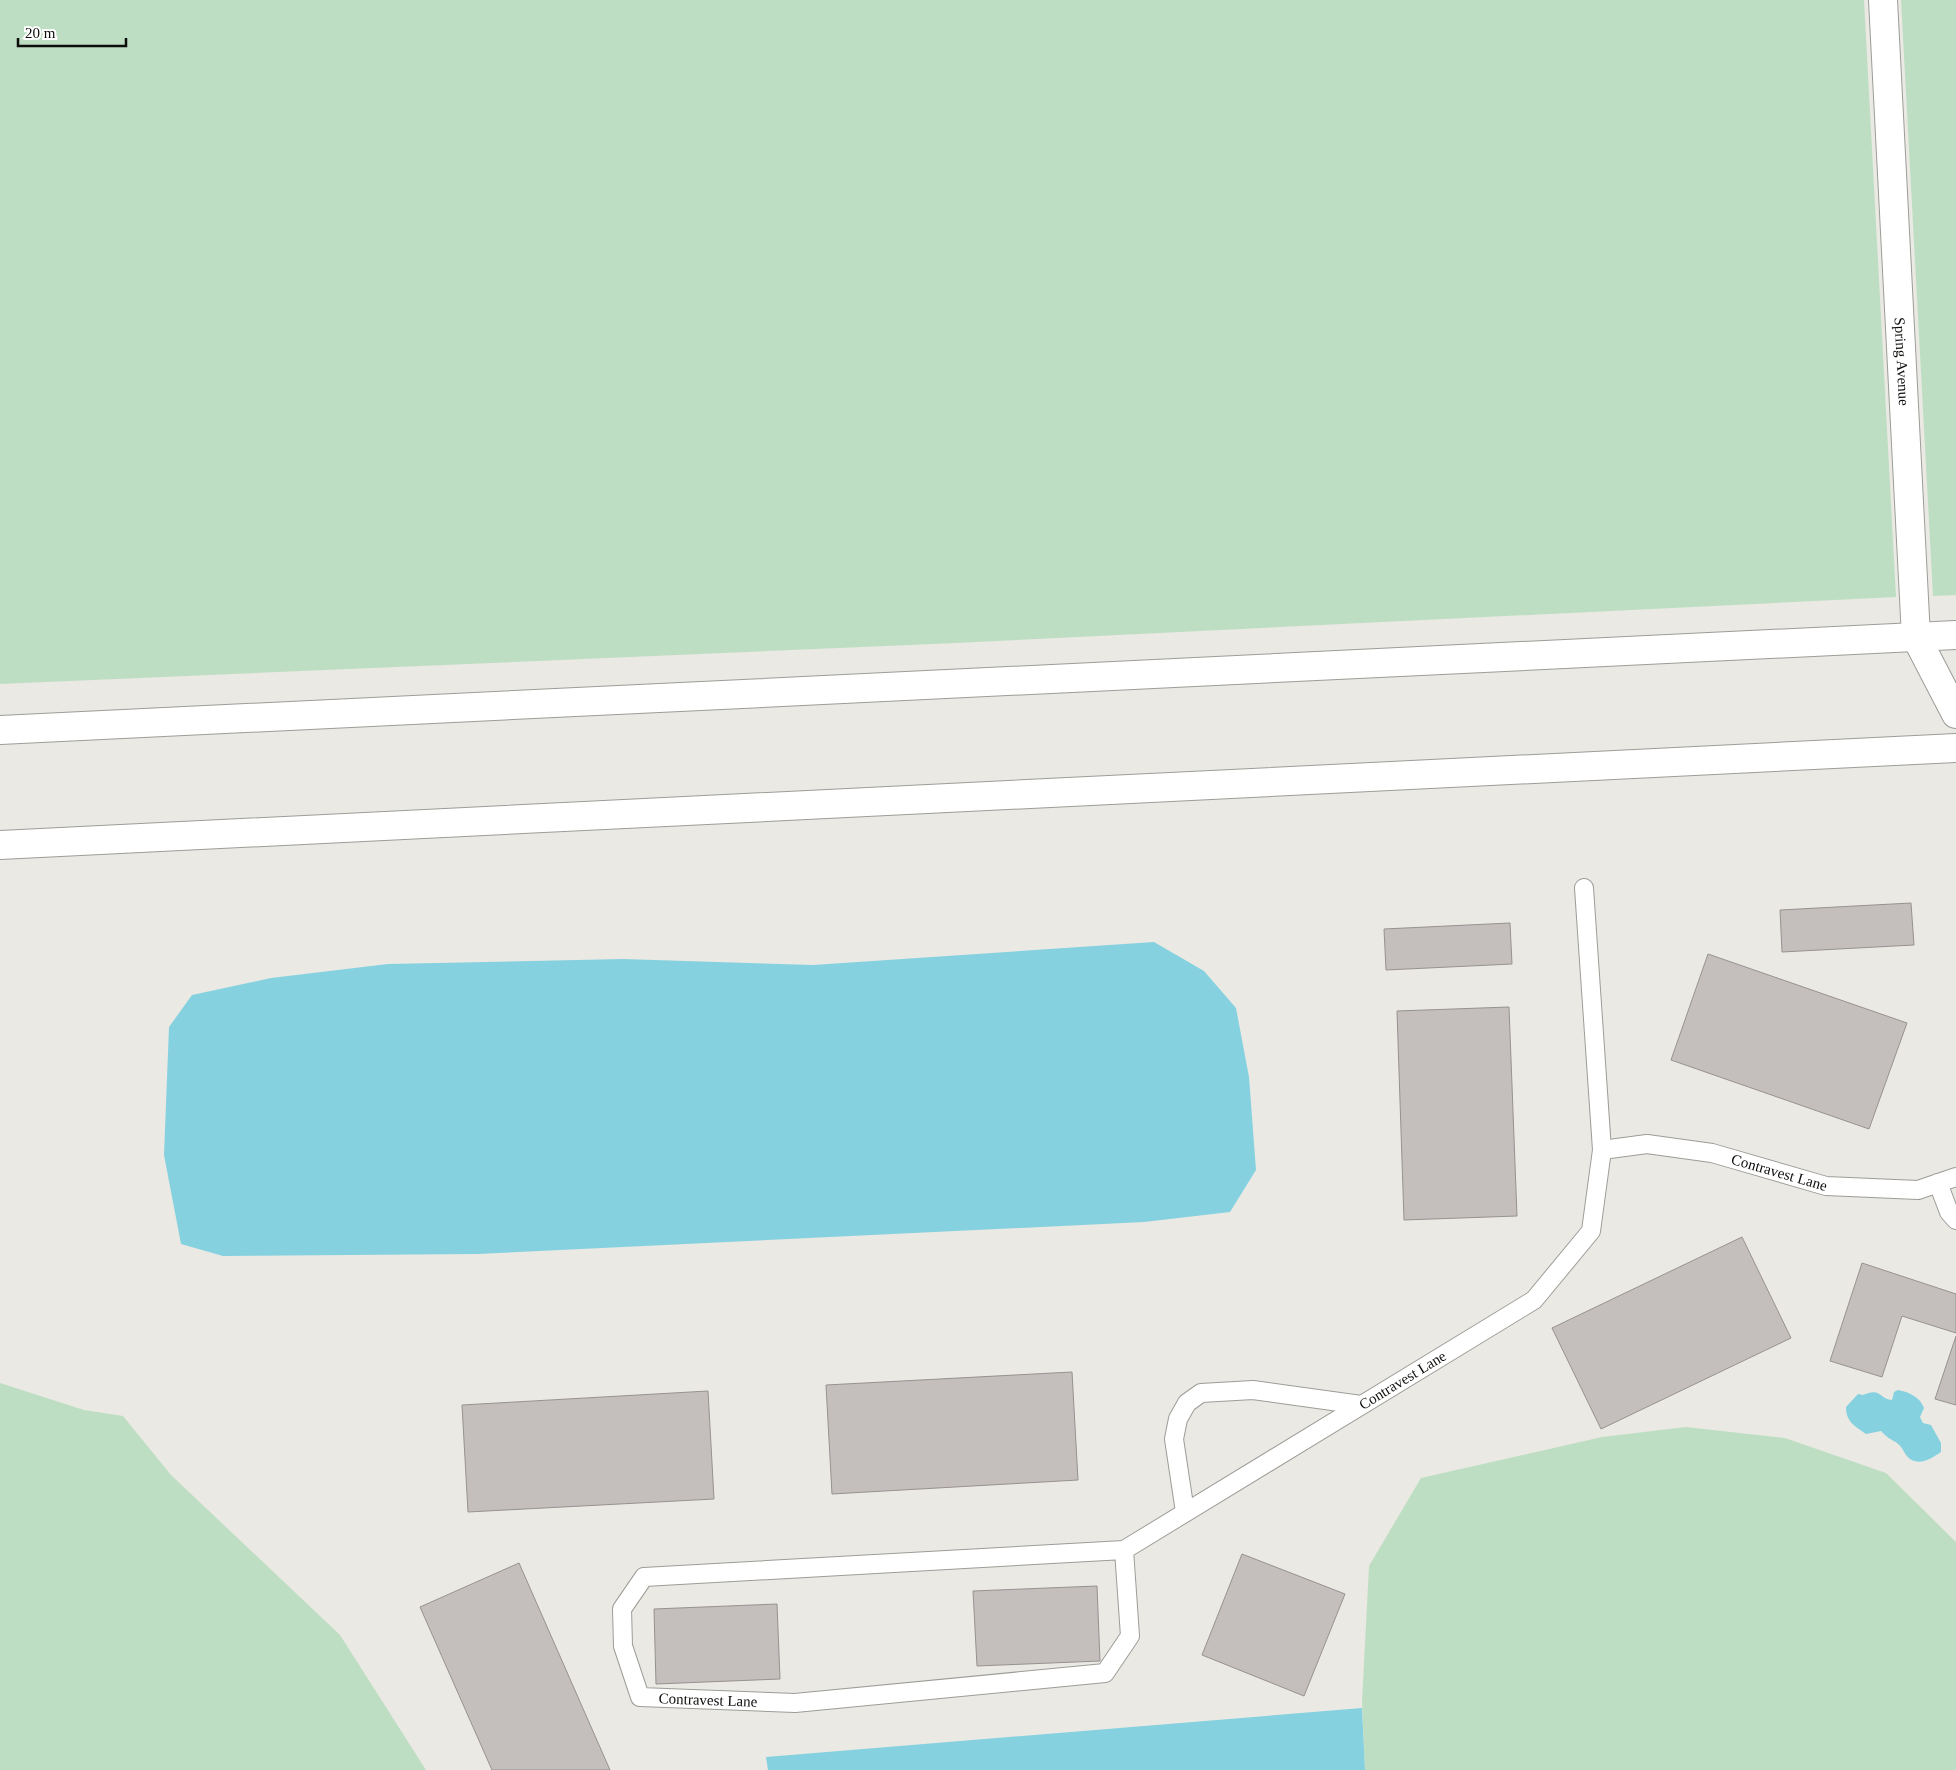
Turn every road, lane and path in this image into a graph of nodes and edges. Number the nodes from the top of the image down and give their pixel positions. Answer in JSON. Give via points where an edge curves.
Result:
{"nodes":[{"id":1,"x":1882,"y":0,"type":"edge"},
{"id":2,"x":1956,"y":636,"type":"edge"},
{"id":3,"x":1916,"y":637,"type":"junction"},
{"id":4,"x":1956,"y":714,"type":"edge"},
{"id":5,"x":0,"y":730,"type":"edge"},
{"id":6,"x":1956,"y":748,"type":"edge"},
{"id":7,"x":0,"y":845,"type":"edge"},
{"id":8,"x":1584,"y":888,"type":"dead end"},
{"id":9,"x":1602,"y":1150,"type":"junction"},
{"id":10,"x":1956,"y":1177,"type":"edge"},
{"id":11,"x":1938,"y":1183,"type":"junction"},
{"id":12,"x":1956,"y":1220,"type":"edge"},
{"id":13,"x":1361,"y":1405,"type":"junction"},
{"id":14,"x":1185,"y":1512,"type":"junction"},
{"id":15,"x":1124,"y":1550,"type":"junction"}],
"edges":[{"from":1,"to":3,"type":"main road","name":"Spring Avenue"},
{"from":2,"to":3,"type":"main road"},
{"from":3,"to":4,"type":"main road","name":"Spring Avenue"},
{"from":3,"to":5,"type":"main road"},
{"from":6,"to":7,"type":"main road"},
{"from":8,"to":9,"type":"lane","name":"Contravest Lane"},
{"from":9,"to":11,"type":"lane","name":"Contravest Lane","via":[[1647,1144],[1712,1153],[1826,1186],[1918,1190]]},
{"from":9,"to":13,"type":"lane","name":"Contravest Lane","via":[[1591,1231],[1534,1300]]},
{"from":10,"to":11,"type":"lane","name":"Contravest Lane"},
{"from":11,"to":12,"type":"lane","via":[[1949,1212]]},
{"from":13,"to":14,"type":"lane","name":"Contravest Lane"},
{"from":13,"to":14,"type":"lane","via":[[1254,1390],[1201,1393],[1188,1403],[1178,1419],[1174,1438]]},
{"from":14,"to":15,"type":"lane","name":"Contravest Lane"},
{"from":15,"to":15,"type":"lane","name":"Contravest Lane","via":[[644,1577],[622,1609],[623,1646],[640,1697],[795,1702],[1105,1673],[1130,1636]]}]}
